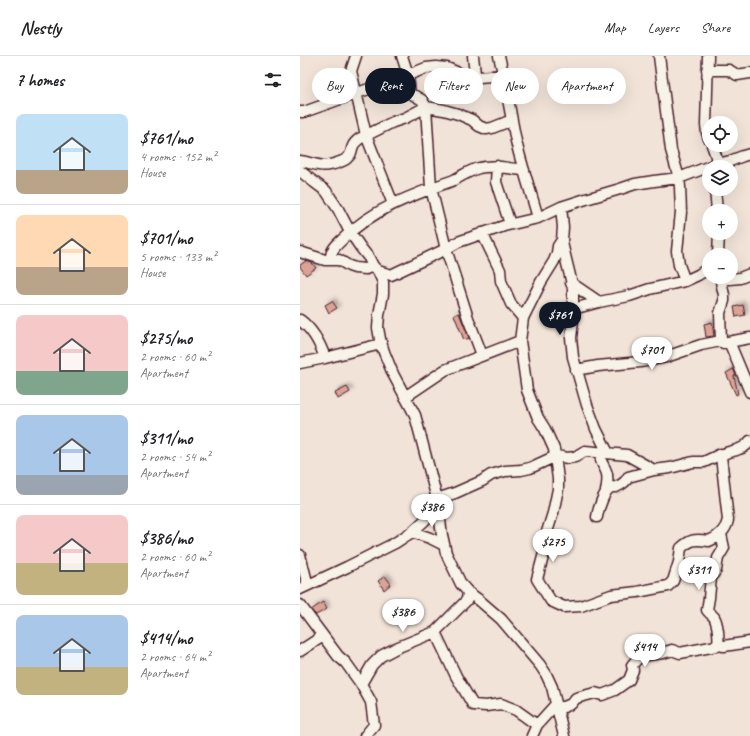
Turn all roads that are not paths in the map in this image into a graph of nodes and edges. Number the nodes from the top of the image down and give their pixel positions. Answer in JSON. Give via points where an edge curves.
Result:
{"nodes":[{"id":1,"x":356,"y":56,"type":"edge"},
{"id":2,"x":402,"y":56,"type":"edge"},
{"id":3,"x":473,"y":56,"type":"edge"},
{"id":4,"x":499,"y":56,"type":"edge"},
{"id":5,"x":659,"y":56,"type":"edge"},
{"id":6,"x":708,"y":56,"type":"edge"},
{"id":7,"x":352,"y":68,"type":"edge"},
{"id":8,"x":406,"y":68,"type":"edge"},
{"id":9,"x":426,"y":68,"type":"edge"},
{"id":10,"x":447,"y":68,"type":"edge"},
{"id":11,"x":474,"y":68,"type":"edge"},
{"id":12,"x":502,"y":68,"type":"edge"},
{"id":13,"x":707,"y":70,"type":"junction"},
{"id":14,"x":750,"y":73,"type":"edge"},
{"id":15,"x":365,"y":90,"type":"edge"},
{"id":16,"x":357,"y":93,"type":"joint"},
{"id":17,"x":416,"y":96,"type":"edge"},
{"id":18,"x":326,"y":104,"type":"edge"},
{"id":19,"x":509,"y":104,"type":"edge"},
{"id":20,"x":426,"y":108,"type":"junction"},
{"id":21,"x":300,"y":112,"type":"edge"},
{"id":22,"x":706,"y":116,"type":"edge"},
{"id":23,"x":512,"y":120,"type":"junction"},
{"id":24,"x":366,"y":135,"type":"junction"},
{"id":25,"x":750,"y":154,"type":"edge"},
{"id":26,"x":732,"y":160,"type":"edge"},
{"id":27,"x":300,"y":161,"type":"edge"},
{"id":28,"x":497,"y":166,"type":"junction"},
{"id":29,"x":300,"y":170,"type":"edge"},
{"id":30,"x":524,"y":170,"type":"junction"},
{"id":31,"x":702,"y":171,"type":"edge"},
{"id":32,"x":679,"y":178,"type":"junction"},
{"id":33,"x":431,"y":188,"type":"junction"},
{"id":34,"x":393,"y":204,"type":"junction"},
{"id":35,"x":561,"y":207,"type":"junction"},
{"id":36,"x":538,"y":218,"type":"junction"},
{"id":37,"x":510,"y":224,"type":"junction"},
{"id":38,"x":350,"y":232,"type":"junction"},
{"id":39,"x":482,"y":233,"type":"junction"},
{"id":40,"x":562,"y":240,"type":"junction"},
{"id":41,"x":446,"y":249,"type":"junction"},
{"id":42,"x":300,"y":252,"type":"edge"},
{"id":43,"x":330,"y":260,"type":"junction"},
{"id":44,"x":376,"y":268,"type":"junction"},
{"id":45,"x":398,"y":272,"type":"junction"},
{"id":46,"x":702,"y":272,"type":"edge"},
{"id":47,"x":750,"y":274,"type":"edge"},
{"id":48,"x":738,"y":278,"type":"edge"},
{"id":49,"x":685,"y":280,"type":"junction"},
{"id":50,"x":572,"y":283,"type":"junction"},
{"id":51,"x":722,"y":284,"type":"edge"},
{"id":52,"x":383,"y":294,"type":"junction"},
{"id":53,"x":599,"y":302,"type":"junction"},
{"id":54,"x":573,"y":310,"type":"junction"},
{"id":55,"x":523,"y":318,"type":"junction"},
{"id":56,"x":300,"y":320,"type":"edge"},
{"id":57,"x":750,"y":338,"type":"edge"},
{"id":58,"x":520,"y":341,"type":"junction"},
{"id":59,"x":725,"y":342,"type":"junction"},
{"id":60,"x":381,"y":344,"type":"junction"},
{"id":61,"x":482,"y":355,"type":"junction"},
{"id":62,"x":325,"y":358,"type":"junction"},
{"id":63,"x":300,"y":363,"type":"edge"},
{"id":64,"x":576,"y":370,"type":"junction"},
{"id":65,"x":750,"y":392,"type":"edge"},
{"id":66,"x":405,"y":397,"type":"junction"},
{"id":67,"x":750,"y":442,"type":"edge"},
{"id":68,"x":604,"y":453,"type":"junction"},
{"id":69,"x":722,"y":454,"type":"junction"},
{"id":70,"x":556,"y":456,"type":"junction"},
{"id":71,"x":654,"y":470,"type":"junction"},
{"id":72,"x":606,"y":491,"type":"junction"},
{"id":73,"x":438,"y":502,"type":"junction"},
{"id":74,"x":597,"y":517,"type":"dead end"},
{"id":75,"x":412,"y":532,"type":"junction"},
{"id":76,"x":720,"y":534,"type":"junction"},
{"id":77,"x":444,"y":545,"type":"junction"},
{"id":78,"x":300,"y":555,"type":"edge"},
{"id":79,"x":303,"y":587,"type":"edge"},
{"id":80,"x":468,"y":592,"type":"junction"},
{"id":81,"x":300,"y":605,"type":"edge"},
{"id":82,"x":435,"y":632,"type":"junction"},
{"id":83,"x":323,"y":636,"type":"junction"},
{"id":84,"x":750,"y":642,"type":"edge"},
{"id":85,"x":718,"y":645,"type":"junction"},
{"id":86,"x":300,"y":651,"type":"edge"},
{"id":87,"x":361,"y":684,"type":"junction"},
{"id":88,"x":557,"y":706,"type":"junction"},
{"id":89,"x":537,"y":725,"type":"junction"},
{"id":90,"x":365,"y":736,"type":"edge"},
{"id":91,"x":532,"y":736,"type":"edge"},
{"id":92,"x":564,"y":736,"type":"edge"}],
"edges":[{"from":1,"to":7,"type":"street"},
{"from":2,"to":8,"type":"street"},
{"from":3,"to":11,"type":"street"},
{"from":4,"to":12,"type":"street"},
{"from":5,"to":32,"type":"street","via":[[670,144]]},
{"from":6,"to":13,"type":"street"},
{"from":9,"to":10,"type":"street"},
{"from":13,"to":14,"type":"street","via":[[729,70],[737,75]]},
{"from":13,"to":22,"type":"street"},
{"from":15,"to":16,"type":"street"},
{"from":16,"to":24,"type":"street"},
{"from":17,"to":20,"type":"street","via":[[422,100]]},
{"from":18,"to":21,"type":"street"},
{"from":19,"to":23,"type":"street"},
{"from":20,"to":23,"type":"street","via":[[458,114],[486,129]]},
{"from":20,"to":24,"type":"street"},
{"from":20,"to":33,"type":"street"},
{"from":23,"to":30,"type":"street"},
{"from":24,"to":27,"type":"street","via":[[355,142],[351,154],[342,161],[320,166]]},
{"from":24,"to":34,"type":"street"},
{"from":25,"to":26,"type":"street"},
{"from":28,"to":30,"type":"street"},
{"from":28,"to":33,"type":"street","via":[[477,168]]},
{"from":28,"to":37,"type":"street","via":[[496,182]]},
{"from":29,"to":38,"type":"street","via":[[326,191]]},
{"from":30,"to":36,"type":"street"},
{"from":31,"to":32,"type":"street"},
{"from":32,"to":35,"type":"street","via":[[635,184]]},
{"from":32,"to":49,"type":"street","via":[[681,212],[677,251]]},
{"from":33,"to":34,"type":"street"},
{"from":33,"to":41,"type":"street"},
{"from":34,"to":38,"type":"street"},
{"from":35,"to":36,"type":"street"},
{"from":35,"to":40,"type":"street"},
{"from":36,"to":37,"type":"street"},
{"from":37,"to":39,"type":"street"},
{"from":38,"to":43,"type":"street","via":[[334,248]]},
{"from":38,"to":44,"type":"street"},
{"from":39,"to":41,"type":"street"},
{"from":39,"to":55,"type":"street","via":[[500,270],[501,281],[509,298]]},
{"from":40,"to":50,"type":"street"},
{"from":40,"to":55,"type":"street","via":[[554,261]]},
{"from":41,"to":45,"type":"street"},
{"from":41,"to":61,"type":"street"},
{"from":42,"to":43,"type":"street"},
{"from":43,"to":44,"type":"street","via":[[339,260],[355,268]]},
{"from":44,"to":45,"type":"street","via":[[385,274]]},
{"from":44,"to":52,"type":"street","via":[[383,282]]},
{"from":45,"to":52,"type":"street"},
{"from":46,"to":49,"type":"street"},
{"from":47,"to":48,"type":"street"},
{"from":49,"to":53,"type":"street"},
{"from":50,"to":53,"type":"street"},
{"from":50,"to":54,"type":"street"},
{"from":51,"to":59,"type":"street","via":[[724,301],[720,313]]},
{"from":52,"to":60,"type":"street","via":[[378,328]]},
{"from":53,"to":54,"type":"street"},
{"from":54,"to":64,"type":"street","via":[[571,338]]},
{"from":55,"to":58,"type":"street"},
{"from":56,"to":62,"type":"street","via":[[312,332]]},
{"from":57,"to":59,"type":"street"},
{"from":58,"to":61,"type":"street"},
{"from":58,"to":70,"type":"street","via":[[527,390]]},
{"from":59,"to":64,"type":"street","via":[[640,362]]},
{"from":59,"to":65,"type":"street","via":[[730,344]]},
{"from":60,"to":62,"type":"street"},
{"from":60,"to":66,"type":"street"},
{"from":61,"to":66,"type":"street","via":[[445,370]]},
{"from":62,"to":63,"type":"street"},
{"from":64,"to":68,"type":"street"},
{"from":66,"to":73,"type":"street","via":[[416,415]]},
{"from":67,"to":69,"type":"street","via":[[740,449]]},
{"from":68,"to":70,"type":"street","via":[[585,451],[574,457]]},
{"from":68,"to":71,"type":"street","via":[[627,455]]},
{"from":68,"to":72,"type":"street","via":[[601,462],[608,476]]},
{"from":69,"to":71,"type":"street","via":[[704,462]]},
{"from":69,"to":76,"type":"street","via":[[728,520],[727,526]]},
{"from":70,"to":73,"type":"street","via":[[530,468],[505,471],[491,476]]},
{"from":70,"to":76,"type":"street","via":[[558,489],[537,579],[551,601],[564,607],[581,606],[611,595],[668,586],[674,581],[681,548],[696,539],[709,541]]},
{"from":71,"to":72,"type":"street","via":[[628,477],[622,484],[610,487]]},
{"from":72,"to":74,"type":"street"},
{"from":73,"to":75,"type":"street"},
{"from":73,"to":77,"type":"street"},
{"from":75,"to":77,"type":"street"},
{"from":75,"to":79,"type":"street","via":[[354,564]]},
{"from":76,"to":85,"type":"street","via":[[724,548],[718,558],[716,570],[710,577],[707,610],[714,617]]},
{"from":77,"to":80,"type":"street","via":[[461,584]]},
{"from":78,"to":79,"type":"street","via":[[306,578]]},
{"from":80,"to":82,"type":"street","via":[[467,600]]},
{"from":80,"to":88,"type":"street","via":[[501,619],[540,664],[552,687]]},
{"from":81,"to":83,"type":"street"},
{"from":82,"to":87,"type":"street","via":[[381,656],[372,665]]},
{"from":82,"to":89,"type":"street","via":[[473,705],[501,704],[516,710]]},
{"from":83,"to":86,"type":"street"},
{"from":83,"to":87,"type":"street"},
{"from":84,"to":85,"type":"street"},
{"from":85,"to":88,"type":"street","via":[[680,653],[672,650],[640,656],[632,665],[629,680],[614,690],[602,695],[576,698],[564,707]]},
{"from":87,"to":90,"type":"street","via":[[371,702],[374,725]]},
{"from":88,"to":89,"type":"street"},
{"from":88,"to":92,"type":"street"},
{"from":89,"to":91,"type":"street"}]}
